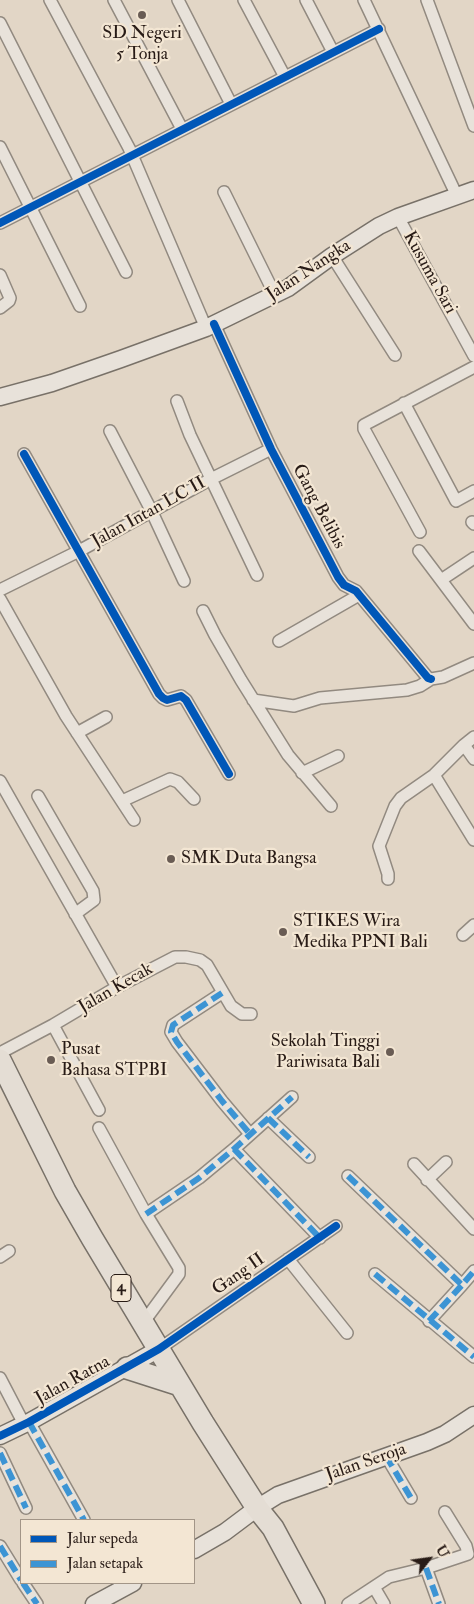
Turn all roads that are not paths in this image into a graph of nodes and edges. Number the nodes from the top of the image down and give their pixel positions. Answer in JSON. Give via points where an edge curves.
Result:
{"nodes":[{"id":1,"x":50,"y":0,"type":"edge"},
{"id":2,"x":114,"y":0,"type":"edge"},
{"id":3,"x":178,"y":0,"type":"edge"},
{"id":4,"x":244,"y":0,"type":"edge"},
{"id":5,"x":306,"y":0,"type":"edge"},
{"id":6,"x":364,"y":0,"type":"edge"},
{"id":7,"x":427,"y":0,"type":"edge"},
{"id":8,"x":0,"y":23,"type":"edge"},
{"id":9,"x":379,"y":29,"type":"junction"},
{"id":10,"x":333,"y":52,"type":"junction"},
{"id":11,"x":285,"y":77,"type":"junction"},
{"id":12,"x":231,"y":104,"type":"junction"},
{"id":13,"x":474,"y":126,"type":"edge"},
{"id":14,"x":182,"y":129,"type":"junction"},
{"id":15,"x":0,"y":147,"type":"edge"},
{"id":16,"x":132,"y":154,"type":"junction"},
{"id":17,"x":80,"y":181,"type":"junction"},
{"id":18,"x":474,"y":190,"type":"edge"},
{"id":19,"x":224,"y":192,"type":"dead end"},
{"id":20,"x":457,"y":196,"type":"junction"},
{"id":21,"x":30,"y":206,"type":"junction"},
{"id":22,"x":398,"y":217,"type":"junction"},
{"id":23,"x":0,"y":223,"type":"edge"},
{"id":24,"x":332,"y":256,"type":"junction"},
{"id":25,"x":126,"y":272,"type":"dead end"},
{"id":26,"x":0,"y":275,"type":"edge"},
{"id":27,"x":275,"y":295,"type":"junction"},
{"id":28,"x":80,"y":306,"type":"dead end"},
{"id":29,"x":0,"y":308,"type":"edge"},
{"id":30,"x":210,"y":326,"type":"junction"},
{"id":31,"x":395,"y":355,"type":"dead end"},
{"id":32,"x":474,"y":356,"type":"edge"},
{"id":33,"x":474,"y":367,"type":"edge"},
{"id":34,"x":0,"y":397,"type":"edge"},
{"id":35,"x":177,"y":402,"type":"dead end"},
{"id":36,"x":404,"y":403,"type":"junction"},
{"id":37,"x":110,"y":431,"type":"dead end"},
{"id":38,"x":271,"y":450,"type":"junction"},
{"id":39,"x":24,"y":454,"type":"dead end"},
{"id":40,"x":211,"y":479,"type":"junction"},
{"id":41,"x":474,"y":491,"type":"edge"},
{"id":42,"x":152,"y":510,"type":"junction"},
{"id":43,"x":420,"y":532,"type":"dead end"},
{"id":44,"x":79,"y":551,"type":"junction"},
{"id":45,"x":419,"y":551,"type":"dead end"},
{"id":46,"x":474,"y":558,"type":"edge"},
{"id":47,"x":257,"y":575,"type":"dead end"},
{"id":48,"x":441,"y":580,"type":"junction"},
{"id":49,"x":184,"y":581,"type":"dead end"},
{"id":50,"x":0,"y":590,"type":"edge"},
{"id":51,"x":360,"y":595,"type":"junction"},
{"id":52,"x":0,"y":599,"type":"edge"},
{"id":53,"x":203,"y":611,"type":"dead end"},
{"id":54,"x":474,"y":624,"type":"edge"},
{"id":55,"x":279,"y":642,"type":"dead end"},
{"id":56,"x":474,"y":662,"type":"edge"},
{"id":57,"x":431,"y":679,"type":"junction"},
{"id":58,"x":253,"y":700,"type":"junction"},
{"id":59,"x":106,"y":717,"type":"dead end"},
{"id":60,"x":77,"y":733,"type":"junction"},
{"id":61,"x":474,"y":737,"type":"edge"},
{"id":62,"x":464,"y":745,"type":"junction"},
{"id":63,"x":338,"y":756,"type":"dead end"},
{"id":64,"x":474,"y":759,"type":"edge"},
{"id":65,"x":302,"y":773,"type":"junction"},
{"id":66,"x":229,"y":774,"type":"dead end"},
{"id":67,"x":434,"y":775,"type":"junction"},
{"id":68,"x":0,"y":781,"type":"edge"},
{"id":69,"x":38,"y":796,"type":"dead end"},
{"id":70,"x":194,"y":798,"type":"dead end"},
{"id":71,"x":122,"y":801,"type":"junction"},
{"id":72,"x":331,"y":806,"type":"dead end"},
{"id":73,"x":134,"y":820,"type":"dead end"},
{"id":74,"x":474,"y":840,"type":"edge"},
{"id":75,"x":388,"y":879,"type":"dead end"},
{"id":76,"x":76,"y":914,"type":"junction"},
{"id":77,"x":474,"y":925,"type":"edge"},
{"id":78,"x":463,"y":934,"type":"dead end"},
{"id":79,"x":117,"y":987,"type":"junction"},
{"id":80,"x":222,"y":993,"type":"junction"},
{"id":81,"x":251,"y":1014,"type":"dead end"},
{"id":82,"x":53,"y":1025,"type":"junction"},
{"id":83,"x":0,"y":1053,"type":"edge"},
{"id":84,"x":0,"y":1060,"type":"edge"},
{"id":85,"x":5,"y":1082,"type":"edge"},
{"id":86,"x":292,"y":1097,"type":"dead end"},
{"id":87,"x":99,"y":1110,"type":"dead end"},
{"id":88,"x":268,"y":1118,"type":"junction"},
{"id":89,"x":99,"y":1128,"type":"dead end"},
{"id":90,"x":250,"y":1134,"type":"junction"},
{"id":91,"x":234,"y":1149,"type":"junction"},
{"id":92,"x":309,"y":1157,"type":"dead end"},
{"id":93,"x":446,"y":1162,"type":"dead end"},
{"id":94,"x":414,"y":1164,"type":"dead end"},
{"id":95,"x":348,"y":1176,"type":"dead end"},
{"id":96,"x":427,"y":1180,"type":"junction"},
{"id":97,"x":146,"y":1214,"type":"junction"},
{"id":98,"x":336,"y":1226,"type":"dead end"},
{"id":99,"x":474,"y":1229,"type":"edge"},
{"id":100,"x":320,"y":1238,"type":"junction"},
{"id":101,"x":288,"y":1259,"type":"junction"},
{"id":102,"x":474,"y":1271,"type":"edge"},
{"id":103,"x":376,"y":1274,"type":"dead end"},
{"id":104,"x":462,"y":1285,"type":"junction"},
{"id":105,"x":429,"y":1321,"type":"junction"},
{"id":106,"x":142,"y":1323,"type":"junction"},
{"id":107,"x":347,"y":1333,"type":"dead end"},
{"id":108,"x":155,"y":1352,"type":"junction"},
{"id":109,"x":474,"y":1357,"type":"edge"},
{"id":110,"x":127,"y":1368,"type":"junction"},
{"id":111,"x":0,"y":1378,"type":"edge"},
{"id":112,"x":180,"y":1385,"type":"junction"},
{"id":113,"x":474,"y":1415,"type":"edge"},
{"id":114,"x":27,"y":1423,"type":"junction"},
{"id":115,"x":0,"y":1436,"type":"edge"},
{"id":116,"x":0,"y":1453,"type":"edge"},
{"id":117,"x":386,"y":1456,"type":"junction"},
{"id":118,"x":411,"y":1498,"type":"dead end"},
{"id":119,"x":26,"y":1508,"type":"dead end"},
{"id":120,"x":257,"y":1508,"type":"junction"},
{"id":121,"x":445,"y":1512,"type":"dead end"},
{"id":122,"x":83,"y":1519,"type":"edge"},
{"id":123,"x":0,"y":1546,"type":"edge"},
{"id":124,"x":195,"y":1549,"type":"edge"},
{"id":125,"x":426,"y":1568,"type":"junction"},
{"id":126,"x":20,"y":1579,"type":"edge"},
{"id":127,"x":23,"y":1584,"type":"edge"},
{"id":128,"x":132,"y":1584,"type":"edge"},
{"id":129,"x":374,"y":1587,"type":"junction"},
{"id":130,"x":37,"y":1604,"type":"edge"},
{"id":131,"x":94,"y":1604,"type":"edge"},
{"id":132,"x":304,"y":1604,"type":"edge"},
{"id":133,"x":314,"y":1604,"type":"edge"},
{"id":134,"x":348,"y":1604,"type":"edge"},
{"id":135,"x":384,"y":1604,"type":"edge"},
{"id":136,"x":439,"y":1604,"type":"edge"}],
"edges":[{"from":1,"to":16,"type":"street","name":"Gang Belibis"},
{"from":2,"to":14,"type":"street"},
{"from":3,"to":12,"type":"street"},
{"from":4,"to":11,"type":"street"},
{"from":5,"to":10,"type":"street"},
{"from":6,"to":9,"type":"street"},
{"from":7,"to":13,"type":"street"},
{"from":8,"to":17,"type":"street"},
{"from":9,"to":10,"type":"street"},
{"from":9,"to":20,"type":"street"},
{"from":10,"to":11,"type":"street"},
{"from":11,"to":12,"type":"street"},
{"from":12,"to":14,"type":"street"},
{"from":14,"to":16,"type":"street"},
{"from":15,"to":21,"type":"street"},
{"from":16,"to":17,"type":"street"},
{"from":16,"to":30,"type":"street","name":"Gang Belibis"},
{"from":17,"to":21,"type":"street"},
{"from":17,"to":25,"type":"street"},
{"from":18,"to":20,"type":"street","name":"Jalan Nangka"},
{"from":19,"to":27,"type":"street"},
{"from":20,"to":22,"type":"street","name":"Jalan Nangka"},
{"from":21,"to":23,"type":"street"},
{"from":21,"to":28,"type":"street"},
{"from":22,"to":24,"type":"street","name":"Jalan Nangka","via":[[371,230]]},
{"from":22,"to":32,"type":"street","name":"Kusuma Sari"},
{"from":24,"to":27,"type":"street","name":"Jalan Nangka"},
{"from":24,"to":31,"type":"street"},
{"from":26,"to":29,"type":"street","via":[[10,298]]},
{"from":27,"to":30,"type":"street","name":"Jalan Nangka"},
{"from":30,"to":34,"type":"street","name":"Jalan Nangka","via":[[90,370]]},
{"from":30,"to":38,"type":"street","name":"Gang Belibis"},
{"from":33,"to":36,"type":"street"},
{"from":35,"to":40,"type":"street"},
{"from":36,"to":41,"type":"street","via":[[456,501]]},
{"from":36,"to":43,"type":"street","via":[[365,424],[364,429]]},
{"from":37,"to":42,"type":"street"},
{"from":38,"to":40,"type":"street","name":"Jalan Intan LC II"},
{"from":38,"to":51,"type":"street","name":"Gang Belibis","via":[[338,578],[344,586]]},
{"from":39,"to":44,"type":"street"},
{"from":40,"to":42,"type":"street","name":"Jalan Intan LC II"},
{"from":40,"to":47,"type":"street"},
{"from":42,"to":44,"type":"street","name":"Jalan Intan LC II"},
{"from":42,"to":49,"type":"street"},
{"from":44,"to":50,"type":"street","name":"Jalan Intan LC II"},
{"from":44,"to":66,"type":"street","via":[[161,696],[167,700],[181,696],[186,700]]},
{"from":45,"to":48,"type":"street"},
{"from":46,"to":48,"type":"street"},
{"from":48,"to":54,"type":"street"},
{"from":51,"to":55,"type":"street"},
{"from":51,"to":57,"type":"street","name":"Gang Belibis"},
{"from":52,"to":60,"type":"street"},
{"from":53,"to":58,"type":"street"},
{"from":56,"to":57,"type":"street","via":[[443,677]]},
{"from":57,"to":58,"type":"street","via":[[407,690],[320,698],[294,706]]},
{"from":58,"to":65,"type":"street"},
{"from":59,"to":60,"type":"street"},
{"from":60,"to":71,"type":"street"},
{"from":61,"to":62,"type":"street"},
{"from":62,"to":64,"type":"street"},
{"from":62,"to":67,"type":"street"},
{"from":63,"to":65,"type":"street"},
{"from":65,"to":72,"type":"street"},
{"from":67,"to":74,"type":"street"},
{"from":67,"to":75,"type":"street","via":[[401,798],[391,813],[379,846]]},
{"from":68,"to":76,"type":"street"},
{"from":69,"to":76,"type":"street","via":[[93,891],[94,900]]},
{"from":70,"to":71,"type":"street","via":[[178,782],[170,779]]},
{"from":71,"to":73,"type":"street"},
{"from":76,"to":79,"type":"street"},
{"from":77,"to":78,"type":"street"},
{"from":79,"to":80,"type":"street","name":"Jalan Kecak","via":[[170,958],[186,957],[200,960],[207,966]]},
{"from":79,"to":82,"type":"street","name":"Jalan Kecak"},
{"from":80,"to":81,"type":"street","name":"Jalan Kecak","via":[[238,1012]]},
{"from":80,"to":90,"type":"street","via":[[173,1025],[171,1032]]},
{"from":82,"to":83,"type":"street","name":"Jalan Kecak"},
{"from":82,"to":87,"type":"street"},
{"from":84,"to":85,"type":"highway","number":"4"},
{"from":85,"to":106,"type":"highway","number":"4"},
{"from":86,"to":88,"type":"street"},
{"from":88,"to":90,"type":"street"},
{"from":88,"to":92,"type":"street"},
{"from":89,"to":97,"type":"street"},
{"from":90,"to":91,"type":"street"},
{"from":91,"to":97,"type":"street","via":[[199,1178]]},
{"from":91,"to":100,"type":"street"},
{"from":93,"to":96,"type":"street"},
{"from":94,"to":96,"type":"street"},
{"from":95,"to":104,"type":"street"},
{"from":96,"to":99,"type":"street"},
{"from":97,"to":106,"type":"street","via":[[180,1271]]},
{"from":98,"to":100,"type":"street","name":"Gang II"},
{"from":100,"to":101,"type":"street","name":"Gang II"},
{"from":101,"to":107,"type":"street"},
{"from":101,"to":108,"type":"street","name":"Gang II"},
{"from":102,"to":104,"type":"street"},
{"from":103,"to":105,"type":"street"},
{"from":104,"to":105,"type":"street"},
{"from":105,"to":109,"type":"street"},
{"from":106,"to":108,"type":"highway","number":"4"},
{"from":108,"to":110,"type":"street","name":"Jalan Ratna"},
{"from":108,"to":112,"type":"highway","number":"4"},
{"from":110,"to":112,"type":"highway"},
{"from":110,"to":114,"type":"street","name":"Jalan Ratna"},
{"from":111,"to":114,"type":"street"},
{"from":112,"to":120,"type":"highway","number":"4"},
{"from":113,"to":117,"type":"street","name":"Jalan Seroja","via":[[445,1434]]},
{"from":114,"to":115,"type":"street","name":"Jalan Ratna"},
{"from":114,"to":122,"type":"street"},
{"from":116,"to":119,"type":"street"},
{"from":117,"to":118,"type":"street"},
{"from":117,"to":120,"type":"street","name":"Jalan Seroja","via":[[285,1492]]},
{"from":120,"to":124,"type":"street","name":"Jalan Seroja"},
{"from":120,"to":132,"type":"highway","number":"4","via":[[262,1529]]},
{"from":120,"to":133,"type":"highway","number":"4","via":[[273,1528]]},
{"from":121,"to":125,"type":"street","via":[[469,1551],[466,1556]]},
{"from":123,"to":126,"type":"street"},
{"from":125,"to":129,"type":"street","via":[[389,1577]]},
{"from":125,"to":136,"type":"street"},
{"from":127,"to":130,"type":"street"},
{"from":128,"to":131,"type":"street"},
{"from":129,"to":134,"type":"street"},
{"from":129,"to":135,"type":"street"}]}
